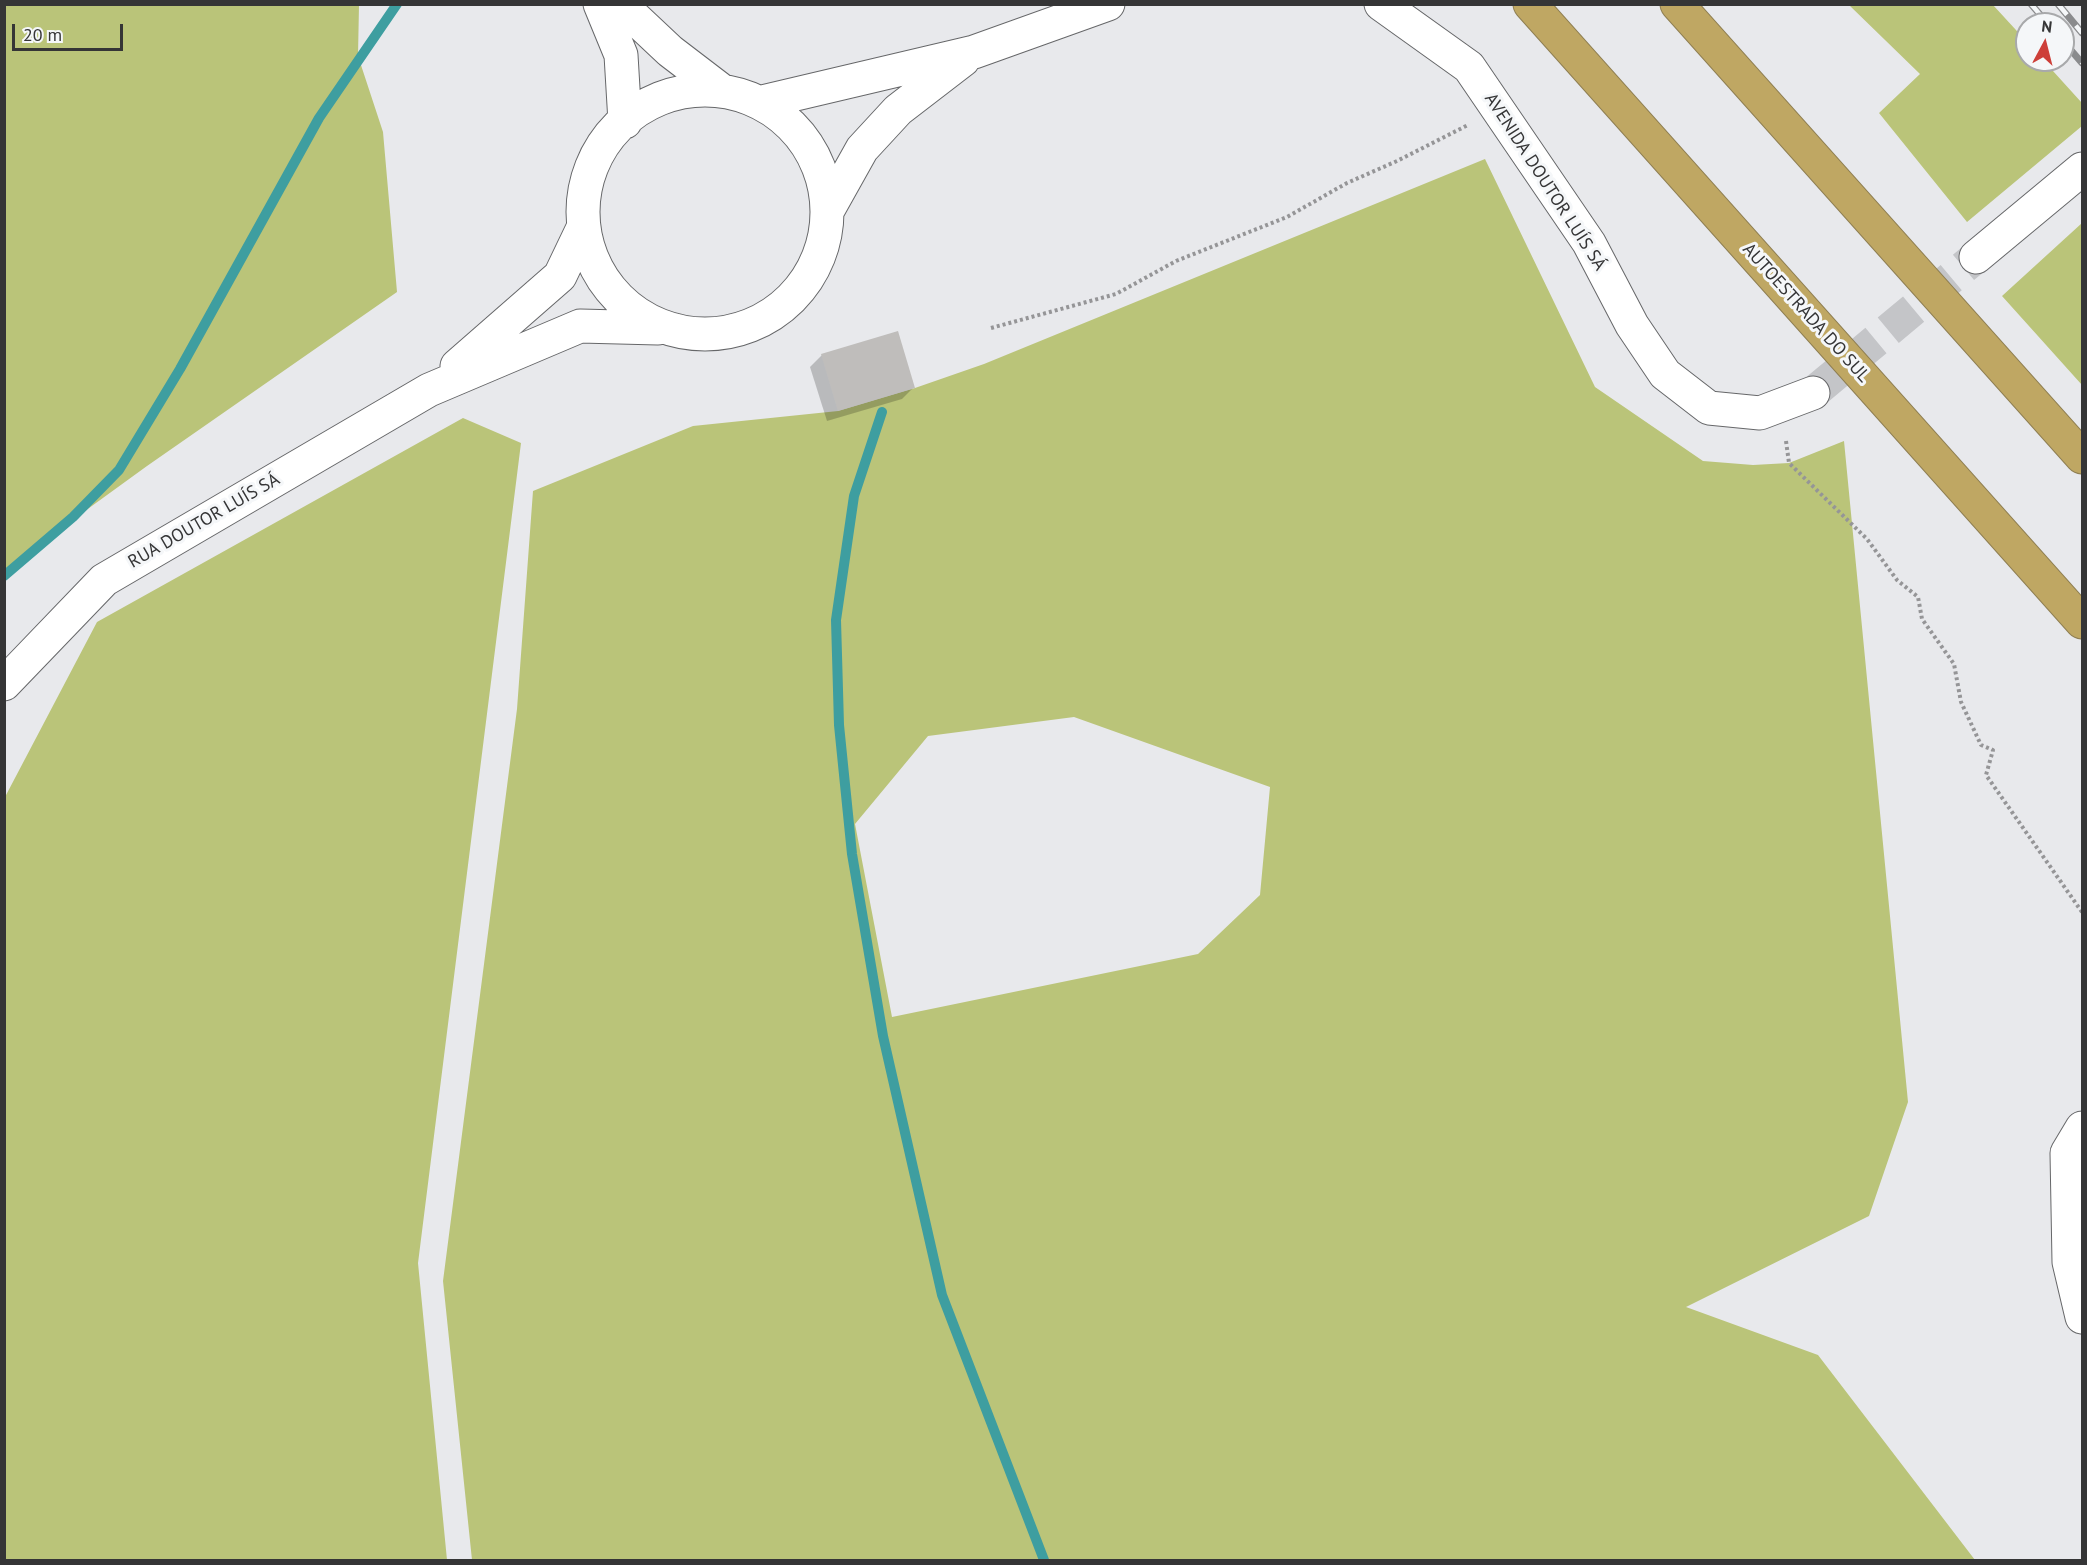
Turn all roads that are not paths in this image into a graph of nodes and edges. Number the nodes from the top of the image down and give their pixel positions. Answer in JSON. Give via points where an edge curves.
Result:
{"nodes":[{"id":1,"x":600,"y":4,"type":"edge"},
{"id":2,"x":620,"y":4,"type":"edge"},
{"id":3,"x":1108,"y":4,"type":"edge"},
{"id":4,"x":1381,"y":4,"type":"edge"},
{"id":5,"x":1521,"y":4,"type":"edge"},
{"id":6,"x":1530,"y":4,"type":"edge"},
{"id":7,"x":1677,"y":4,"type":"edge"},
{"id":8,"x":1555,"y":33,"type":"junction"},
{"id":9,"x":974,"y":52,"type":"junction"},
{"id":10,"x":721,"y":90,"type":"junction"},
{"id":11,"x":762,"y":102,"type":"junction"},
{"id":12,"x":625,"y":122,"type":"junction"},
{"id":13,"x":2082,"y":169,"type":"edge"},
{"id":14,"x":829,"y":208,"type":"junction"},
{"id":15,"x":583,"y":228,"type":"junction"},
{"id":16,"x":1976,"y":257,"type":"tunnel mouth"},
{"id":17,"x":666,"y":328,"type":"junction"},
{"id":18,"x":429,"y":390,"type":"junction"},
{"id":19,"x":1813,"y":393,"type":"tunnel mouth"},
{"id":20,"x":2082,"y":457,"type":"edge"},
{"id":21,"x":2082,"y":622,"type":"edge"},
{"id":22,"x":4,"y":684,"type":"edge"},
{"id":23,"x":2082,"y":1128,"type":"edge"},
{"id":24,"x":2082,"y":1317,"type":"edge"}],
"edges":[{"from":1,"to":12,"type":"street","via":[[621,54]]},
{"from":2,"to":10,"type":"street","via":[[670,51]]},
{"from":3,"to":9,"type":"street"},
{"from":4,"to":19,"type":"street","name":"AVENIDA DOUTOR LUÍS SÁ","via":[[1469,67],[1589,243],[1632,325],[1665,374],[1709,408],[1760,413]]},
{"from":5,"to":8,"type":"highway"},
{"from":6,"to":8,"type":"highway","name":"AUTOESTRADA DO SUL"},
{"from":7,"to":20,"type":"highway"},
{"from":8,"to":21,"type":"highway","name":"AUTOESTRADA DO SUL"},
{"from":9,"to":11,"type":"street"},
{"from":9,"to":14,"type":"street","via":[[898,110],[862,149]]},
{"from":10,"to":11,"type":"street"},
{"from":10,"to":12,"type":"street","via":[[685,90],[645,104]]},
{"from":11,"to":14,"type":"street","via":[[801,134],[820,166]]},
{"from":12,"to":15,"type":"street","via":[[604,141],[585,184]]},
{"from":13,"to":16,"type":"street"},
{"from":14,"to":17,"type":"street","via":[[828,227],[814,270],[788,303],[737,331],[694,334]]},
{"from":15,"to":17,"type":"street","via":[[598,274],[627,308]]},
{"from":15,"to":18,"type":"street","via":[[560,276]]},
{"from":17,"to":18,"type":"street","via":[[580,326]]},
{"from":18,"to":22,"type":"street","name":"RUA DOUTOR LUÍS SÁ","via":[[104,580]]},
{"from":23,"to":24,"type":"street","via":[[2067,1153],[2067,1164],[2068,1262]]}]}
